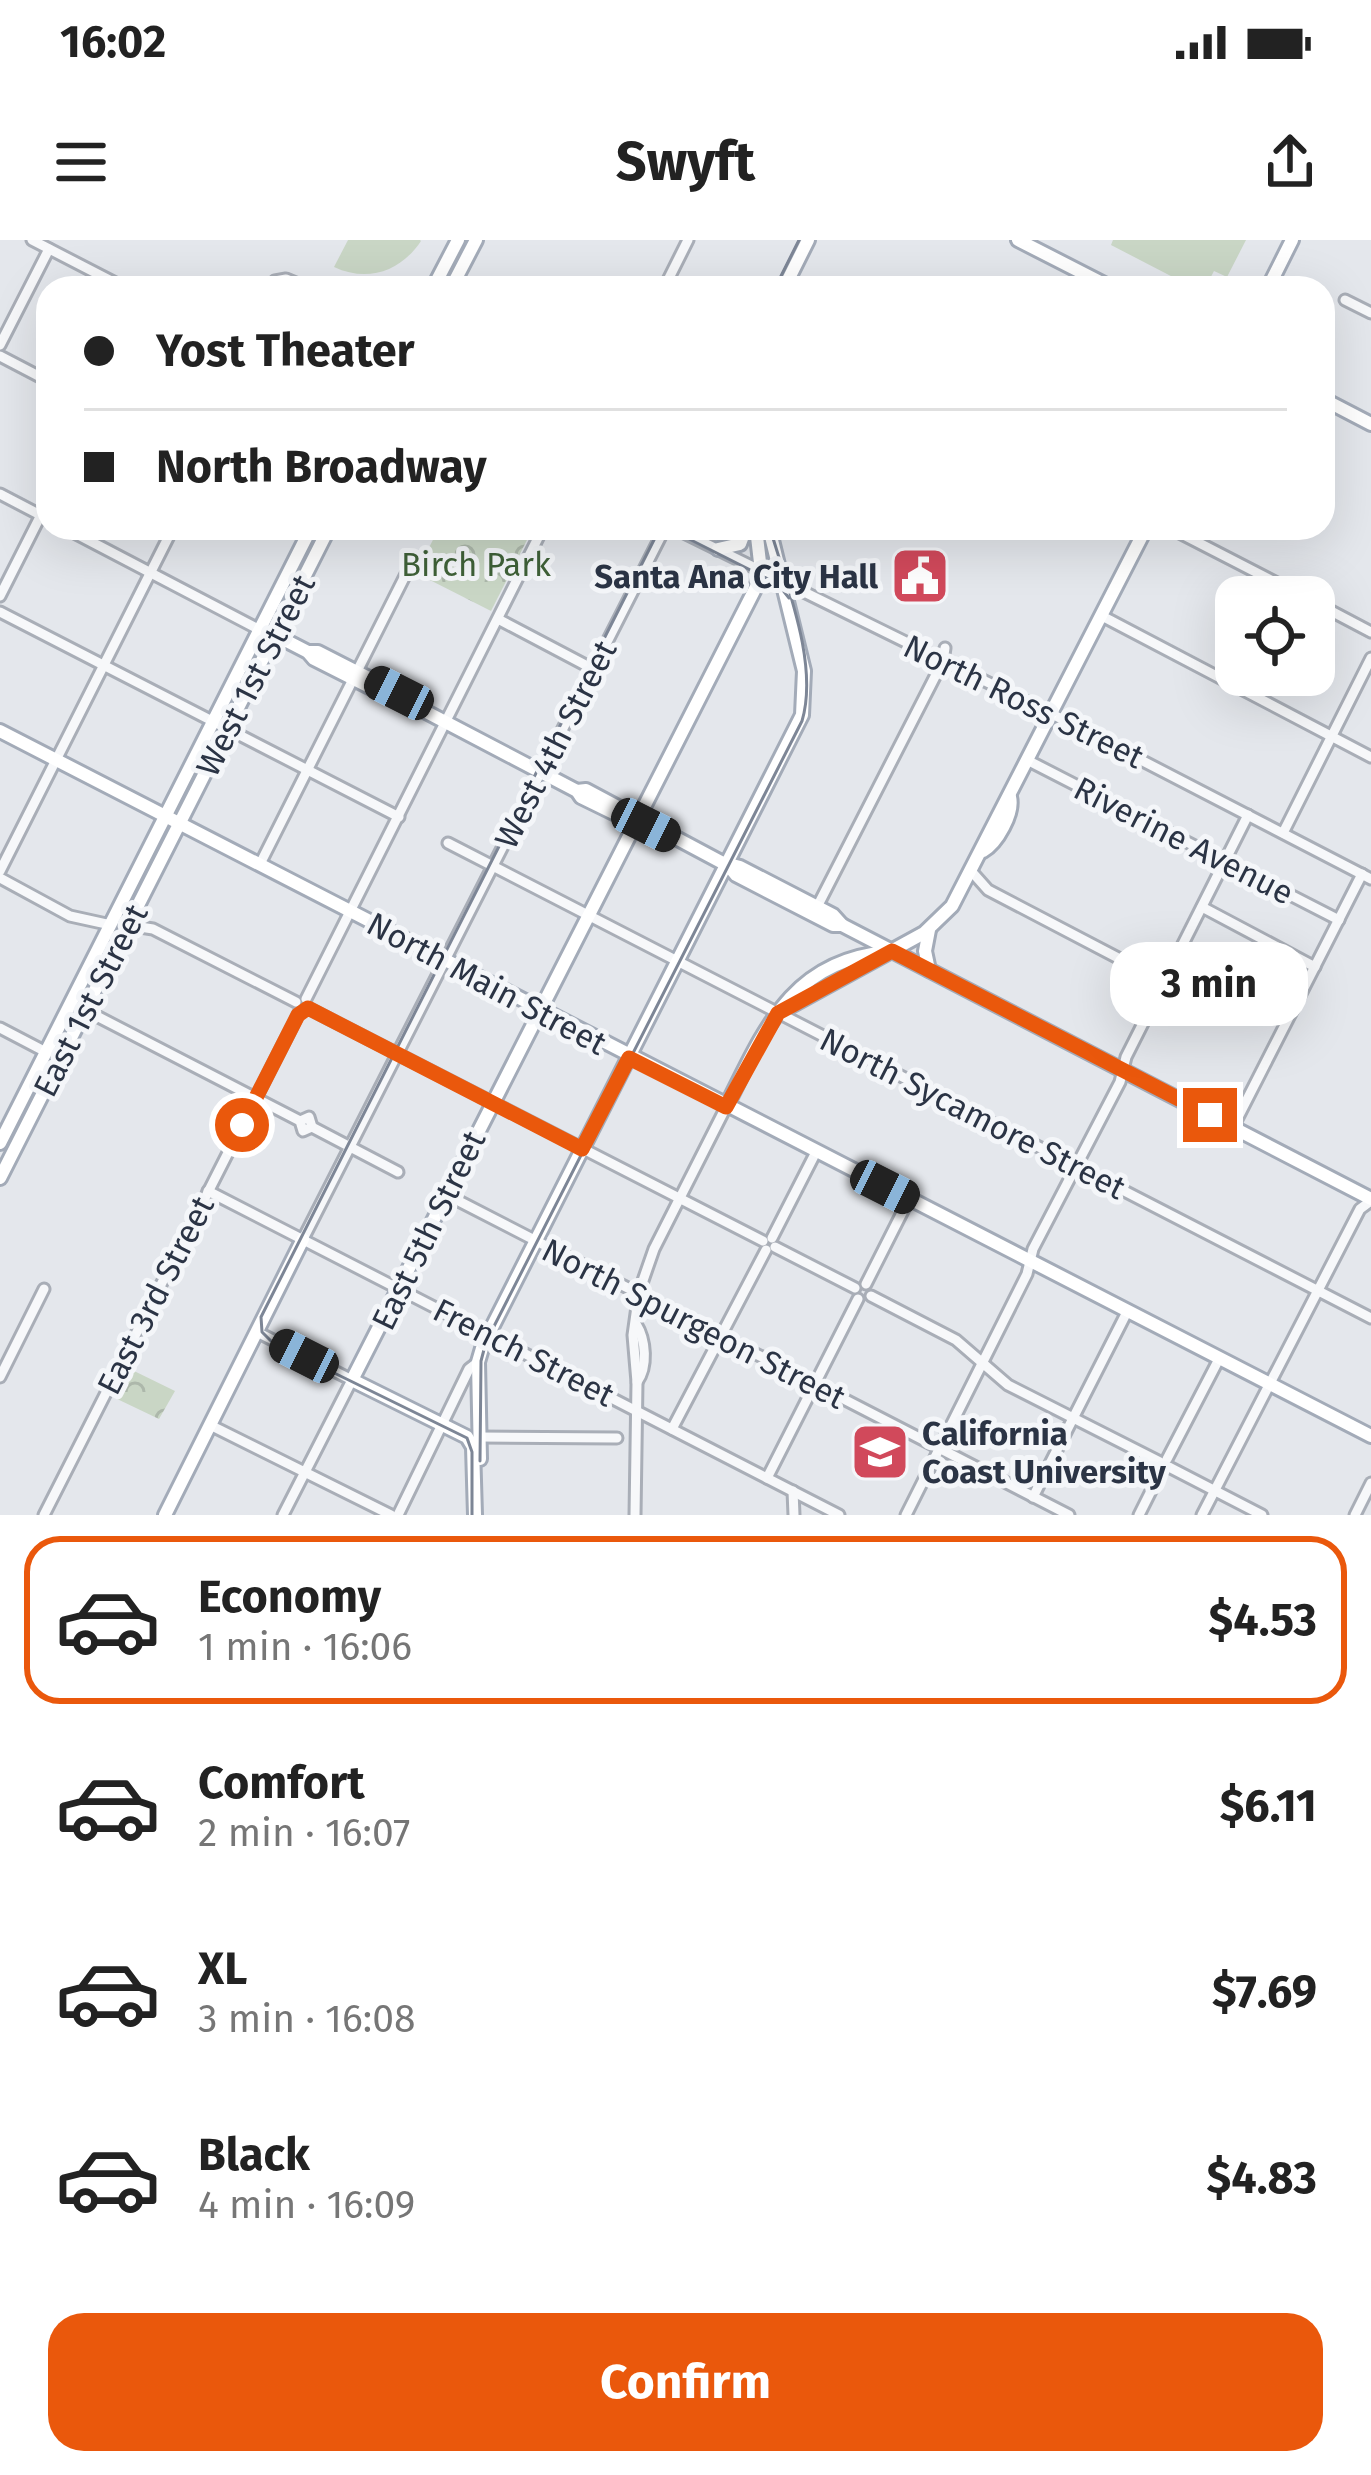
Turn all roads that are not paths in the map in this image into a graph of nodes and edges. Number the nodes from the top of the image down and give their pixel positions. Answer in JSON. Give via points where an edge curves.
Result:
{"nodes":[{"id":1,"x":32,"y":240,"type":"edge"},
{"id":2,"x":458,"y":240,"type":"edge"},
{"id":3,"x":476,"y":240,"type":"edge"},
{"id":4,"x":688,"y":240,"type":"edge"},
{"id":5,"x":808,"y":240,"type":"edge"},
{"id":6,"x":1018,"y":240,"type":"edge"},
{"id":7,"x":1292,"y":240,"type":"edge"},
{"id":8,"x":1042,"y":245,"type":"edge"},
{"id":9,"x":49,"y":248,"type":"junction"},
{"id":10,"x":102,"y":276,"type":"edge"},
{"id":11,"x":439,"y":276,"type":"edge"},
{"id":12,"x":457,"y":276,"type":"edge"},
{"id":13,"x":670,"y":276,"type":"edge"},
{"id":14,"x":790,"y":276,"type":"edge"},
{"id":15,"x":1092,"y":276,"type":"edge"},
{"id":16,"x":1274,"y":276,"type":"edge"},
{"id":17,"x":1345,"y":299,"type":"dead end"},
{"id":18,"x":1371,"y":313,"type":"edge"},
{"id":19,"x":0,"y":345,"type":"edge"},
{"id":20,"x":0,"y":356,"type":"edge"},
{"id":21,"x":36,"y":374,"type":"edge"},
{"id":22,"x":1335,"y":404,"type":"edge"},
{"id":23,"x":1371,"y":424,"type":"edge"},
{"id":24,"x":0,"y":494,"type":"edge"},
{"id":25,"x":36,"y":513,"type":"edge"},
{"id":26,"x":36,"y":531,"type":"edge"},
{"id":27,"x":88,"y":540,"type":"edge"},
{"id":28,"x":167,"y":540,"type":"edge"},
{"id":29,"x":305,"y":540,"type":"edge"},
{"id":30,"x":323,"y":540,"type":"edge"},
{"id":31,"x":537,"y":540,"type":"edge"},
{"id":32,"x":659,"y":540,"type":"edge"},
{"id":33,"x":699,"y":540,"type":"edge"},
{"id":34,"x":742,"y":540,"type":"edge"},
{"id":35,"x":757,"y":540,"type":"edge"},
{"id":36,"x":772,"y":540,"type":"edge"},
{"id":37,"x":1140,"y":540,"type":"edge"},
{"id":38,"x":1193,"y":540,"type":"edge"},
{"id":39,"x":718,"y":549,"type":"junction"},
{"id":40,"x":761,"y":571,"type":"junction"},
{"id":41,"x":407,"y":572,"type":"dead end"},
{"id":42,"x":151,"y":573,"type":"junction"},
{"id":43,"x":1263,"y":576,"type":"edge"},
{"id":44,"x":783,"y":582,"type":"junction"},
{"id":45,"x":0,"y":596,"type":"edge"},
{"id":46,"x":0,"y":612,"type":"edge"},
{"id":47,"x":1335,"y":613,"type":"edge"},
{"id":48,"x":1102,"y":616,"type":"junction"},
{"id":49,"x":497,"y":619,"type":"junction"},
{"id":50,"x":260,"y":630,"type":"junction"},
{"id":51,"x":1371,"y":632,"type":"edge"},
{"id":52,"x":275,"y":635,"type":"junction"},
{"id":53,"x":945,"y":648,"type":"dead end"},
{"id":54,"x":1371,"y":658,"type":"edge"},
{"id":55,"x":943,"y":661,"type":"junction"},
{"id":56,"x":103,"y":665,"type":"junction"},
{"id":57,"x":593,"y":668,"type":"junction"},
{"id":58,"x":355,"y":675,"type":"junction"},
{"id":59,"x":1052,"y":714,"type":"junction"},
{"id":60,"x":446,"y":722,"type":"junction"},
{"id":61,"x":221,"y":726,"type":"junction"},
{"id":62,"x":0,"y":731,"type":"edge"},
{"id":63,"x":1331,"y":736,"type":"junction"},
{"id":64,"x":1371,"y":757,"type":"edge"},
{"id":65,"x":56,"y":760,"type":"junction"},
{"id":66,"x":1028,"y":760,"type":"junction"},
{"id":67,"x":306,"y":770,"type":"junction"},
{"id":68,"x":542,"y":772,"type":"junction"},
{"id":69,"x":1248,"y":815,"type":"junction"},
{"id":70,"x":166,"y":816,"type":"junction"},
{"id":71,"x":399,"y":817,"type":"junction"},
{"id":72,"x":638,"y":820,"type":"junction"},
{"id":73,"x":180,"y":823,"type":"junction"},
{"id":74,"x":1283,"y":833,"type":"junction"},
{"id":75,"x":448,"y":843,"type":"dead end"},
{"id":76,"x":1225,"y":862,"type":"junction"},
{"id":77,"x":260,"y":864,"type":"junction"},
{"id":78,"x":493,"y":866,"type":"junction"},
{"id":79,"x":728,"y":866,"type":"junction"},
{"id":80,"x":972,"y":872,"type":"junction"},
{"id":81,"x":0,"y":875,"type":"edge"},
{"id":82,"x":1367,"y":876,"type":"edge"},
{"id":83,"x":964,"y":888,"type":"junction"},
{"id":84,"x":988,"y":890,"type":"junction"},
{"id":85,"x":818,"y":907,"type":"junction"},
{"id":86,"x":1202,"y":908,"type":"junction"},
{"id":87,"x":351,"y":911,"type":"junction"},
{"id":88,"x":589,"y":915,"type":"junction"},
{"id":89,"x":1339,"y":920,"type":"junction"},
{"id":90,"x":110,"y":925,"type":"junction"},
{"id":91,"x":128,"y":926,"type":"junction"},
{"id":92,"x":846,"y":927,"type":"junction"},
{"id":93,"x":929,"y":929,"type":"junction"},
{"id":94,"x":892,"y":951,"type":"junction"},
{"id":95,"x":445,"y":960,"type":"junction"},
{"id":96,"x":851,"y":960,"type":"junction"},
{"id":97,"x":678,"y":961,"type":"junction"},
{"id":98,"x":1315,"y":967,"type":"junction"},
{"id":99,"x":929,"y":970,"type":"junction"},
{"id":100,"x":1164,"y":982,"type":"junction"},
{"id":101,"x":303,"y":1005,"type":"junction"},
{"id":102,"x":538,"y":1009,"type":"junction"},
{"id":103,"x":85,"y":1010,"type":"junction"},
{"id":104,"x":778,"y":1013,"type":"junction"},
{"id":105,"x":0,"y":1028,"type":"edge"},
{"id":106,"x":46,"y":1052,"type":"junction"},
{"id":107,"x":396,"y":1055,"type":"junction"},
{"id":108,"x":629,"y":1058,"type":"junction"},
{"id":109,"x":1123,"y":1070,"type":"junction"},
{"id":110,"x":256,"y":1098,"type":"junction"},
{"id":111,"x":491,"y":1102,"type":"junction"},
{"id":112,"x":726,"y":1107,"type":"junction"},
{"id":113,"x":1233,"y":1127,"type":"junction"},
{"id":114,"x":0,"y":1143,"type":"edge"},
{"id":115,"x":350,"y":1146,"type":"junction"},
{"id":116,"x":582,"y":1149,"type":"junction"},
{"id":117,"x":816,"y":1152,"type":"junction"},
{"id":118,"x":1077,"y":1165,"type":"junction"},
{"id":119,"x":398,"y":1172,"type":"dead end"},
{"id":120,"x":0,"y":1178,"type":"edge"},
{"id":121,"x":208,"y":1192,"type":"junction"},
{"id":122,"x":447,"y":1195,"type":"junction"},
{"id":123,"x":680,"y":1199,"type":"junction"},
{"id":124,"x":909,"y":1199,"type":"junction"},
{"id":125,"x":1371,"y":1200,"type":"edge"},
{"id":126,"x":303,"y":1239,"type":"junction"},
{"id":127,"x":535,"y":1241,"type":"junction"},
{"id":128,"x":769,"y":1244,"type":"junction"},
{"id":129,"x":1030,"y":1261,"type":"junction"},
{"id":130,"x":44,"y":1289,"type":"dead end"},
{"id":131,"x":400,"y":1289,"type":"junction"},
{"id":132,"x":860,"y":1290,"type":"junction"},
{"id":133,"x":1318,"y":1290,"type":"junction"},
{"id":134,"x":639,"y":1292,"type":"junction"},
{"id":135,"x":1127,"y":1312,"type":"junction"},
{"id":136,"x":1371,"y":1318,"type":"edge"},
{"id":137,"x":256,"y":1332,"type":"junction"},
{"id":138,"x":488,"y":1333,"type":"junction"},
{"id":139,"x":721,"y":1335,"type":"junction"},
{"id":140,"x":1219,"y":1359,"type":"junction"},
{"id":141,"x":478,"y":1362,"type":"junction"},
{"id":142,"x":982,"y":1363,"type":"junction"},
{"id":143,"x":0,"y":1377,"type":"edge"},
{"id":144,"x":352,"y":1380,"type":"junction"},
{"id":145,"x":1269,"y":1384,"type":"junction"},
{"id":146,"x":814,"y":1385,"type":"junction"},
{"id":147,"x":637,"y":1410,"type":"junction"},
{"id":148,"x":1073,"y":1417,"type":"junction"},
{"id":149,"x":210,"y":1425,"type":"junction"},
{"id":150,"x":442,"y":1426,"type":"junction"},
{"id":151,"x":672,"y":1430,"type":"junction"},
{"id":152,"x":1371,"y":1436,"type":"edge"},
{"id":153,"x":617,"y":1438,"type":"dead end"},
{"id":154,"x":477,"y":1442,"type":"junction"},
{"id":155,"x":939,"y":1450,"type":"junction"},
{"id":156,"x":1165,"y":1464,"type":"junction"},
{"id":157,"x":305,"y":1472,"type":"junction"},
{"id":158,"x":767,"y":1478,"type":"junction"},
{"id":159,"x":1371,"y":1483,"type":"edge"},
{"id":160,"x":793,"y":1491,"type":"junction"},
{"id":161,"x":1215,"y":1491,"type":"junction"},
{"id":162,"x":1033,"y":1497,"type":"junction"},
{"id":163,"x":44,"y":1515,"type":"edge"},
{"id":164,"x":165,"y":1515,"type":"edge"},
{"id":165,"x":284,"y":1515,"type":"edge"},
{"id":166,"x":395,"y":1515,"type":"edge"},
{"id":167,"x":475,"y":1515,"type":"edge"},
{"id":168,"x":635,"y":1515,"type":"edge"},
{"id":169,"x":794,"y":1515,"type":"edge"},
{"id":170,"x":839,"y":1515,"type":"edge"},
{"id":171,"x":906,"y":1515,"type":"edge"},
{"id":172,"x":1069,"y":1515,"type":"edge"},
{"id":173,"x":1139,"y":1515,"type":"edge"},
{"id":174,"x":1202,"y":1515,"type":"edge"},
{"id":175,"x":1262,"y":1515,"type":"edge"},
{"id":176,"x":1355,"y":1515,"type":"edge"}],
"edges":[{"from":1,"to":9,"type":"street"},
{"from":2,"to":11,"type":"main road"},
{"from":3,"to":12,"type":"main road"},
{"from":4,"to":13,"type":"street"},
{"from":5,"to":14,"type":"main road"},
{"from":6,"to":8,"type":"main road"},
{"from":7,"to":16,"type":"main road"},
{"from":8,"to":15,"type":"main road"},
{"from":9,"to":10,"type":"street"},
{"from":9,"to":19,"type":"street"},
{"from":17,"to":18,"type":"street"},
{"from":20,"to":21,"type":"street"},
{"from":22,"to":23,"type":"main road"},
{"from":24,"to":25,"type":"street"},
{"from":26,"to":45,"type":"street"},
{"from":27,"to":42,"type":"street"},
{"from":28,"to":42,"type":"street"},
{"from":29,"to":50,"type":"main road","name":"West 1st Street"},
{"from":30,"to":52,"type":"main road","name":"West 1st Street"},
{"from":31,"to":49,"type":"street","name":"East 3rd Street"},
{"from":32,"to":57,"type":"street","name":"West 4th Street"},
{"from":33,"to":39,"type":"street","name":"North Ross Street"},
{"from":34,"to":39,"type":"main road"},
{"from":35,"to":40,"type":"main road"},
{"from":36,"to":44,"type":"main road"},
{"from":37,"to":48,"type":"main road"},
{"from":38,"to":43,"type":"street"},
{"from":39,"to":40,"type":"street","name":"North Ross Street"},
{"from":40,"to":44,"type":"street","name":"North Ross Street"},
{"from":40,"to":72,"type":"main road","name":"East 5th Street"},
{"from":41,"to":58,"type":"street"},
{"from":42,"to":50,"type":"street"},
{"from":42,"to":56,"type":"street"},
{"from":44,"to":55,"type":"street","name":"North Ross Street"},
{"from":44,"to":79,"type":"main road","via":[[805,670],[802,716]]},
{"from":46,"to":56,"type":"street"},
{"from":47,"to":51,"type":"street"},
{"from":48,"to":59,"type":"main road"},
{"from":48,"to":63,"type":"street"},
{"from":49,"to":57,"type":"street"},
{"from":49,"to":60,"type":"street","name":"East 3rd Street"},
{"from":50,"to":52,"type":"street"},
{"from":50,"to":61,"type":"main road","name":"West 1st Street"},
{"from":52,"to":58,"type":"main road"},
{"from":52,"to":61,"type":"main road","name":"West 1st Street"},
{"from":53,"to":55,"type":"street"},
{"from":54,"to":63,"type":"street"},
{"from":55,"to":59,"type":"street","name":"North Ross Street"},
{"from":55,"to":85,"type":"street"},
{"from":56,"to":61,"type":"street"},
{"from":56,"to":65,"type":"street"},
{"from":57,"to":68,"type":"street","name":"West 4th Street"},
{"from":58,"to":60,"type":"main road"},
{"from":58,"to":67,"type":"street"},
{"from":59,"to":66,"type":"main road"},
{"from":59,"to":69,"type":"street","name":"North Ross Street"},
{"from":60,"to":68,"type":"main road"},
{"from":60,"to":71,"type":"street","name":"East 3rd Street"},
{"from":61,"to":67,"type":"street"},
{"from":61,"to":70,"type":"main road","name":"West 1st Street"},
{"from":61,"to":73,"type":"main road","name":"West 1st Street"},
{"from":62,"to":65,"type":"main road","name":"North Main Street"},
{"from":63,"to":64,"type":"street"},
{"from":63,"to":74,"type":"street"},
{"from":65,"to":70,"type":"main road","name":"North Main Street"},
{"from":65,"to":81,"type":"street"},
{"from":66,"to":76,"type":"street","name":"Riverine Avenue"},
{"from":66,"to":80,"type":"main road"},
{"from":67,"to":71,"type":"street"},
{"from":67,"to":77,"type":"street"},
{"from":68,"to":72,"type":"main road"},
{"from":68,"to":78,"type":"street","name":"West 4th Street"},
{"from":69,"to":74,"type":"street","name":"North Ross Street"},
{"from":69,"to":76,"type":"street"},
{"from":70,"to":73,"type":"main road","name":"North Main Street"},
{"from":70,"to":90,"type":"main road","name":"East 1st Street"},
{"from":71,"to":87,"type":"street","name":"East 3rd Street"},
{"from":72,"to":79,"type":"main road"},
{"from":72,"to":88,"type":"main road","name":"East 5th Street"},
{"from":73,"to":77,"type":"main road","name":"North Main Street"},
{"from":73,"to":91,"type":"main road","name":"East 1st Street"},
{"from":74,"to":82,"type":"street","name":"North Ross Street"},
{"from":75,"to":78,"type":"street","name":"North Sycamore Street"},
{"from":76,"to":86,"type":"street"},
{"from":76,"to":89,"type":"street","name":"Riverine Avenue"},
{"from":77,"to":87,"type":"main road","name":"North Main Street"},
{"from":78,"to":88,"type":"street","name":"North Sycamore Street"},
{"from":78,"to":95,"type":"street","name":"West 4th Street"},
{"from":79,"to":85,"type":"main road"},
{"from":79,"to":92,"type":"main road"},
{"from":79,"to":97,"type":"main road"},
{"from":80,"to":83,"type":"main road"},
{"from":80,"to":84,"type":"street"},
{"from":81,"to":90,"type":"street","via":[[70,916]]},
{"from":82,"to":89,"type":"street"},
{"from":83,"to":84,"type":"street"},
{"from":83,"to":93,"type":"main road"},
{"from":84,"to":100,"type":"street"},
{"from":85,"to":92,"type":"main road"},
{"from":86,"to":98,"type":"street","name":"Riverine Avenue"},
{"from":86,"to":100,"type":"street"},
{"from":87,"to":95,"type":"main road","name":"North Main Street"},
{"from":87,"to":101,"type":"street","name":"East 3rd Street"},
{"from":88,"to":97,"type":"street","name":"North Sycamore Street"},
{"from":88,"to":102,"type":"main road","name":"East 5th Street"},
{"from":89,"to":98,"type":"street"},
{"from":90,"to":91,"type":"street"},
{"from":90,"to":106,"type":"main road","name":"East 1st Street"},
{"from":91,"to":101,"type":"street","via":[[152,929]]},
{"from":91,"to":103,"type":"main road","name":"East 1st Street"},
{"from":92,"to":94,"type":"main road"},
{"from":92,"to":96,"type":"main road"},
{"from":93,"to":94,"type":"main road"},
{"from":93,"to":99,"type":"main road"},
{"from":94,"to":96,"type":"main road"},
{"from":94,"to":99,"type":"main road"},
{"from":94,"to":104,"type":"main road"},
{"from":95,"to":102,"type":"main road","name":"North Main Street"},
{"from":95,"to":107,"type":"street","name":"West 4th Street"},
{"from":96,"to":104,"type":"main road","via":[[807,982]]},
{"from":97,"to":104,"type":"street","name":"North Sycamore Street"},
{"from":97,"to":108,"type":"main road"},
{"from":98,"to":113,"type":"street"},
{"from":99,"to":109,"type":"main road"},
{"from":100,"to":109,"type":"street"},
{"from":101,"to":107,"type":"street"},
{"from":101,"to":110,"type":"street","name":"East 3rd Street"},
{"from":102,"to":108,"type":"main road","name":"North Main Street"},
{"from":102,"to":111,"type":"main road","name":"East 5th Street"},
{"from":103,"to":110,"type":"street"},
{"from":103,"to":120,"type":"main road","name":"East 1st Street"},
{"from":104,"to":112,"type":"main road"},
{"from":104,"to":118,"type":"street","name":"North Sycamore Street"},
{"from":105,"to":106,"type":"street"},
{"from":106,"to":114,"type":"main road","name":"East 1st Street"},
{"from":107,"to":111,"type":"street"},
{"from":107,"to":115,"type":"street","name":"West 4th Street"},
{"from":108,"to":112,"type":"main road","name":"North Main Street"},
{"from":108,"to":116,"type":"main road"},
{"from":109,"to":113,"type":"main road"},
{"from":109,"to":118,"type":"street"},
{"from":110,"to":115,"type":"street","via":[[300,1120],[301,1130],[313,1127]]},
{"from":110,"to":121,"type":"street","name":"East 3rd Street"},
{"from":111,"to":116,"type":"street"},
{"from":111,"to":122,"type":"main road","name":"East 5th Street"},
{"from":112,"to":117,"type":"main road","name":"North Main Street"},
{"from":112,"to":123,"type":"street"},
{"from":113,"to":125,"type":"main road"},
{"from":115,"to":119,"type":"street"},
{"from":115,"to":126,"type":"street","name":"West 4th Street"},
{"from":116,"to":123,"type":"street"},
{"from":116,"to":127,"type":"main road"},
{"from":117,"to":124,"type":"main road","name":"North Main Street"},
{"from":117,"to":128,"type":"street"},
{"from":118,"to":129,"type":"street"},
{"from":118,"to":133,"type":"street","name":"North Sycamore Street"},
{"from":121,"to":126,"type":"street","name":"French Street"},
{"from":121,"to":163,"type":"street","name":"East 3rd Street"},
{"from":122,"to":127,"type":"street","name":"North Spurgeon Street"},
{"from":122,"to":131,"type":"main road","name":"East 5th Street"},
{"from":123,"to":128,"type":"street"},
{"from":123,"to":134,"type":"street"},
{"from":124,"to":129,"type":"main road","name":"North Main Street"},
{"from":124,"to":132,"type":"street"},
{"from":125,"to":133,"type":"street"},
{"from":126,"to":131,"type":"street","name":"French Street"},
{"from":126,"to":137,"type":"main road"},
{"from":127,"to":134,"type":"street","name":"North Spurgeon Street"},
{"from":127,"to":138,"type":"main road"},
{"from":128,"to":132,"type":"street"},
{"from":128,"to":139,"type":"street"},
{"from":129,"to":135,"type":"main road","name":"North Main Street"},
{"from":129,"to":142,"type":"street"},
{"from":130,"to":143,"type":"street"},
{"from":131,"to":138,"type":"street","name":"French Street"},
{"from":131,"to":144,"type":"main road","name":"East 5th Street"},
{"from":132,"to":142,"type":"street","via":[[956,1340]]},
{"from":132,"to":146,"type":"street"},
{"from":133,"to":136,"type":"street","name":"North Sycamore Street"},
{"from":133,"to":145,"type":"street"},
{"from":134,"to":139,"type":"street","name":"North Spurgeon Street"},
{"from":134,"to":147,"type":"street"},
{"from":135,"to":140,"type":"main road","name":"North Main Street"},
{"from":135,"to":148,"type":"street"},
{"from":137,"to":144,"type":"street"},
{"from":137,"to":149,"type":"main road"},
{"from":138,"to":141,"type":"main road"},
{"from":138,"to":147,"type":"street","name":"French Street"},
{"from":139,"to":146,"type":"street","name":"North Spurgeon Street"},
{"from":139,"to":151,"type":"street"},
{"from":140,"to":145,"type":"main road","name":"North Main Street"},
{"from":140,"to":156,"type":"street"},
{"from":141,"to":150,"type":"street"},
{"from":141,"to":154,"type":"main road"},
{"from":142,"to":148,"type":"street"},
{"from":142,"to":155,"type":"street"},
{"from":144,"to":150,"type":"main road"},
{"from":144,"to":157,"type":"street","name":"East 5th Street"},
{"from":145,"to":152,"type":"main road","name":"North Main Street"},
{"from":145,"to":161,"type":"street"},
{"from":146,"to":155,"type":"street","name":"North Spurgeon Street"},
{"from":146,"to":158,"type":"street"},
{"from":147,"to":151,"type":"street","name":"French Street"},
{"from":147,"to":168,"type":"street"},
{"from":148,"to":156,"type":"street"},
{"from":148,"to":162,"type":"street"},
{"from":149,"to":157,"type":"street"},
{"from":149,"to":164,"type":"main road"},
{"from":150,"to":154,"type":"main road"},
{"from":150,"to":166,"type":"street"},
{"from":151,"to":158,"type":"street","name":"French Street"},
{"from":153,"to":154,"type":"street"},
{"from":154,"to":167,"type":"main road"},
{"from":155,"to":162,"type":"street","name":"North Spurgeon Street"},
{"from":155,"to":171,"type":"street"},
{"from":156,"to":161,"type":"street"},
{"from":156,"to":173,"type":"street"},
{"from":157,"to":165,"type":"street","name":"East 5th Street"},
{"from":157,"to":166,"type":"street"},
{"from":158,"to":160,"type":"street","name":"French Street"},
{"from":159,"to":176,"type":"street"},
{"from":160,"to":169,"type":"street"},
{"from":160,"to":170,"type":"street","name":"French Street"},
{"from":161,"to":174,"type":"street"},
{"from":161,"to":175,"type":"street"},
{"from":162,"to":172,"type":"street","name":"North Spurgeon Street"}]}
